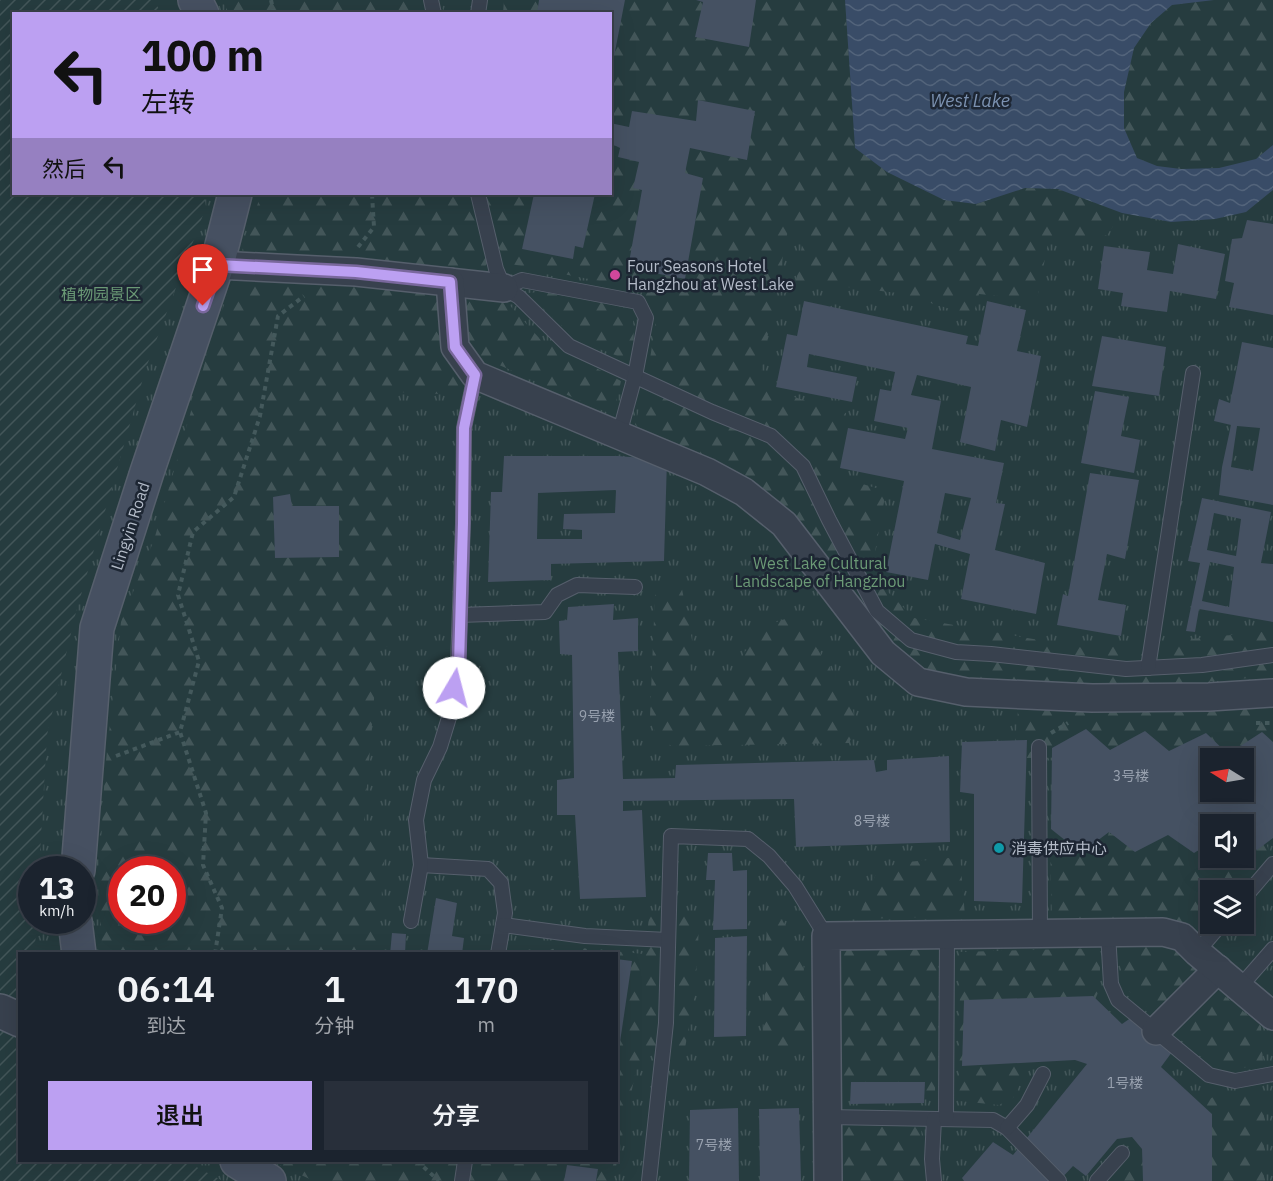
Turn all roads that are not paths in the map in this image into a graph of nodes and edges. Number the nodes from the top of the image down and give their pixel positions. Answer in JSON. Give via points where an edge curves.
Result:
{"nodes":[{"id":1,"x":235,"y":195,"type":"edge"},
{"id":2,"x":478,"y":195,"type":"edge"},
{"id":3,"x":217,"y":265,"type":"junction"},
{"id":4,"x":450,"y":282,"type":"junction"},
{"id":5,"x":504,"y":288,"type":"junction"},
{"id":6,"x":1193,"y":373,"type":"dead end"},
{"id":7,"x":475,"y":375,"type":"junction"},
{"id":8,"x":636,"y":376,"type":"junction"},
{"id":9,"x":619,"y":435,"type":"junction"},
{"id":10,"x":635,"y":587,"type":"dead end"},
{"id":11,"x":460,"y":615,"type":"junction"},
{"id":12,"x":1273,"y":655,"type":"edge"},
{"id":13,"x":1148,"y":668,"type":"junction"},
{"id":14,"x":1273,"y":693,"type":"edge"},
{"id":15,"x":1039,"y":747,"type":"dead end"},
{"id":16,"x":79,"y":856,"type":"edge"},
{"id":17,"x":1273,"y":864,"type":"edge"},
{"id":18,"x":421,"y":865,"type":"junction"},
{"id":19,"x":1254,"y":886,"type":"edge"},
{"id":20,"x":411,"y":921,"type":"dead end"},
{"id":21,"x":503,"y":925,"type":"junction"},
{"id":22,"x":1108,"y":933,"type":"junction"},
{"id":23,"x":77,"y":934,"type":"edge"},
{"id":24,"x":1040,"y":934,"type":"junction"},
{"id":25,"x":1212,"y":934,"type":"edge"},
{"id":26,"x":947,"y":935,"type":"junction"},
{"id":27,"x":826,"y":936,"type":"junction"},
{"id":28,"x":668,"y":940,"type":"junction"},
{"id":29,"x":1273,"y":949,"type":"edge"},
{"id":30,"x":79,"y":952,"type":"edge"},
{"id":31,"x":498,"y":952,"type":"edge"},
{"id":32,"x":1197,"y":952,"type":"junction"},
{"id":33,"x":1218,"y":969,"type":"junction"},
{"id":34,"x":1239,"y":988,"type":"junction"},
{"id":35,"x":0,"y":1011,"type":"edge"},
{"id":36,"x":1273,"y":1016,"type":"edge"},
{"id":37,"x":18,"y":1019,"type":"edge"},
{"id":38,"x":1156,"y":1031,"type":"junction"},
{"id":39,"x":1043,"y":1074,"type":"dead end"},
{"id":40,"x":1273,"y":1074,"type":"edge"},
{"id":41,"x":827,"y":1117,"type":"junction"},
{"id":42,"x":940,"y":1119,"type":"junction"},
{"id":43,"x":1007,"y":1128,"type":"junction"},
{"id":44,"x":1122,"y":1153,"type":"dead end"},
{"id":45,"x":239,"y":1162,"type":"edge"},
{"id":46,"x":465,"y":1162,"type":"edge"},
{"id":47,"x":269,"y":1181,"type":"edge"},
{"id":48,"x":462,"y":1181,"type":"edge"},
{"id":49,"x":649,"y":1181,"type":"edge"},
{"id":50,"x":828,"y":1181,"type":"edge"},
{"id":51,"x":934,"y":1181,"type":"edge"},
{"id":52,"x":1059,"y":1181,"type":"edge"},
{"id":53,"x":1097,"y":1181,"type":"edge"}],
"edges":[{"from":1,"to":3,"type":"main road","name":"Lingyin Road"},
{"from":2,"to":5,"type":"lane"},
{"from":3,"to":4,"type":"street"},
{"from":3,"to":16,"type":"main road","name":"Lingyin Road","via":[[97,628]]},
{"from":4,"to":5,"type":"street"},
{"from":4,"to":7,"type":"street","via":[[455,347]]},
{"from":5,"to":8,"type":"lane","via":[[519,297],[569,345]]},
{"from":5,"to":8,"type":"lane","via":[[522,280],[638,302],[646,318]]},
{"from":6,"to":13,"type":"lane"},
{"from":7,"to":9,"type":"street"},
{"from":7,"to":11,"type":"lane","via":[[464,428]]},
{"from":8,"to":9,"type":"lane"},
{"from":8,"to":13,"type":"lane","via":[[771,436],[803,466],[877,611],[911,640],[956,652]]},
{"from":9,"to":14,"type":"street","via":[[735,487],[784,524],[883,653],[918,682],[966,692],[1092,698]]},
{"from":10,"to":11,"type":"lane","via":[[577,585],[557,595],[545,612]]},
{"from":11,"to":18,"type":"lane","via":[[459,664],[451,711],[424,780],[416,820]]},
{"from":12,"to":13,"type":"lane"},
{"from":15,"to":24,"type":"lane"},
{"from":17,"to":19,"type":"lane"},
{"from":18,"to":20,"type":"lane"},
{"from":18,"to":21,"type":"lane","via":[[488,869],[501,883]]},
{"from":21,"to":28,"type":"lane","via":[[585,936]]},
{"from":21,"to":31,"type":"lane"},
{"from":22,"to":24,"type":"street"},
{"from":22,"to":32,"type":"street","via":[[1162,932],[1182,937]]},
{"from":22,"to":38,"type":"lane","via":[[1111,984],[1118,1000]]},
{"from":23,"to":30,"type":"main road"},
{"from":24,"to":26,"type":"street"},
{"from":25,"to":32,"type":"lane"},
{"from":26,"to":27,"type":"street"},
{"from":26,"to":42,"type":"lane"},
{"from":27,"to":28,"type":"lane","via":[[795,886],[748,839],[671,836]]},
{"from":27,"to":41,"type":"street"},
{"from":28,"to":49,"type":"lane","via":[[666,1023]]},
{"from":29,"to":34,"type":"lane"},
{"from":32,"to":33,"type":"street"},
{"from":33,"to":34,"type":"street"},
{"from":33,"to":38,"type":"street"},
{"from":34,"to":36,"type":"street"},
{"from":35,"to":37,"type":"street"},
{"from":38,"to":40,"type":"lane","via":[[1209,1075],[1235,1081]]},
{"from":39,"to":43,"type":"lane","via":[[1027,1105]]},
{"from":41,"to":42,"type":"lane"},
{"from":41,"to":50,"type":"street"},
{"from":42,"to":43,"type":"lane","via":[[993,1120]]},
{"from":42,"to":51,"type":"lane","via":[[932,1159]]},
{"from":43,"to":52,"type":"lane"},
{"from":44,"to":53,"type":"lane"},
{"from":45,"to":47,"type":"main road"},
{"from":46,"to":48,"type":"lane"}]}
